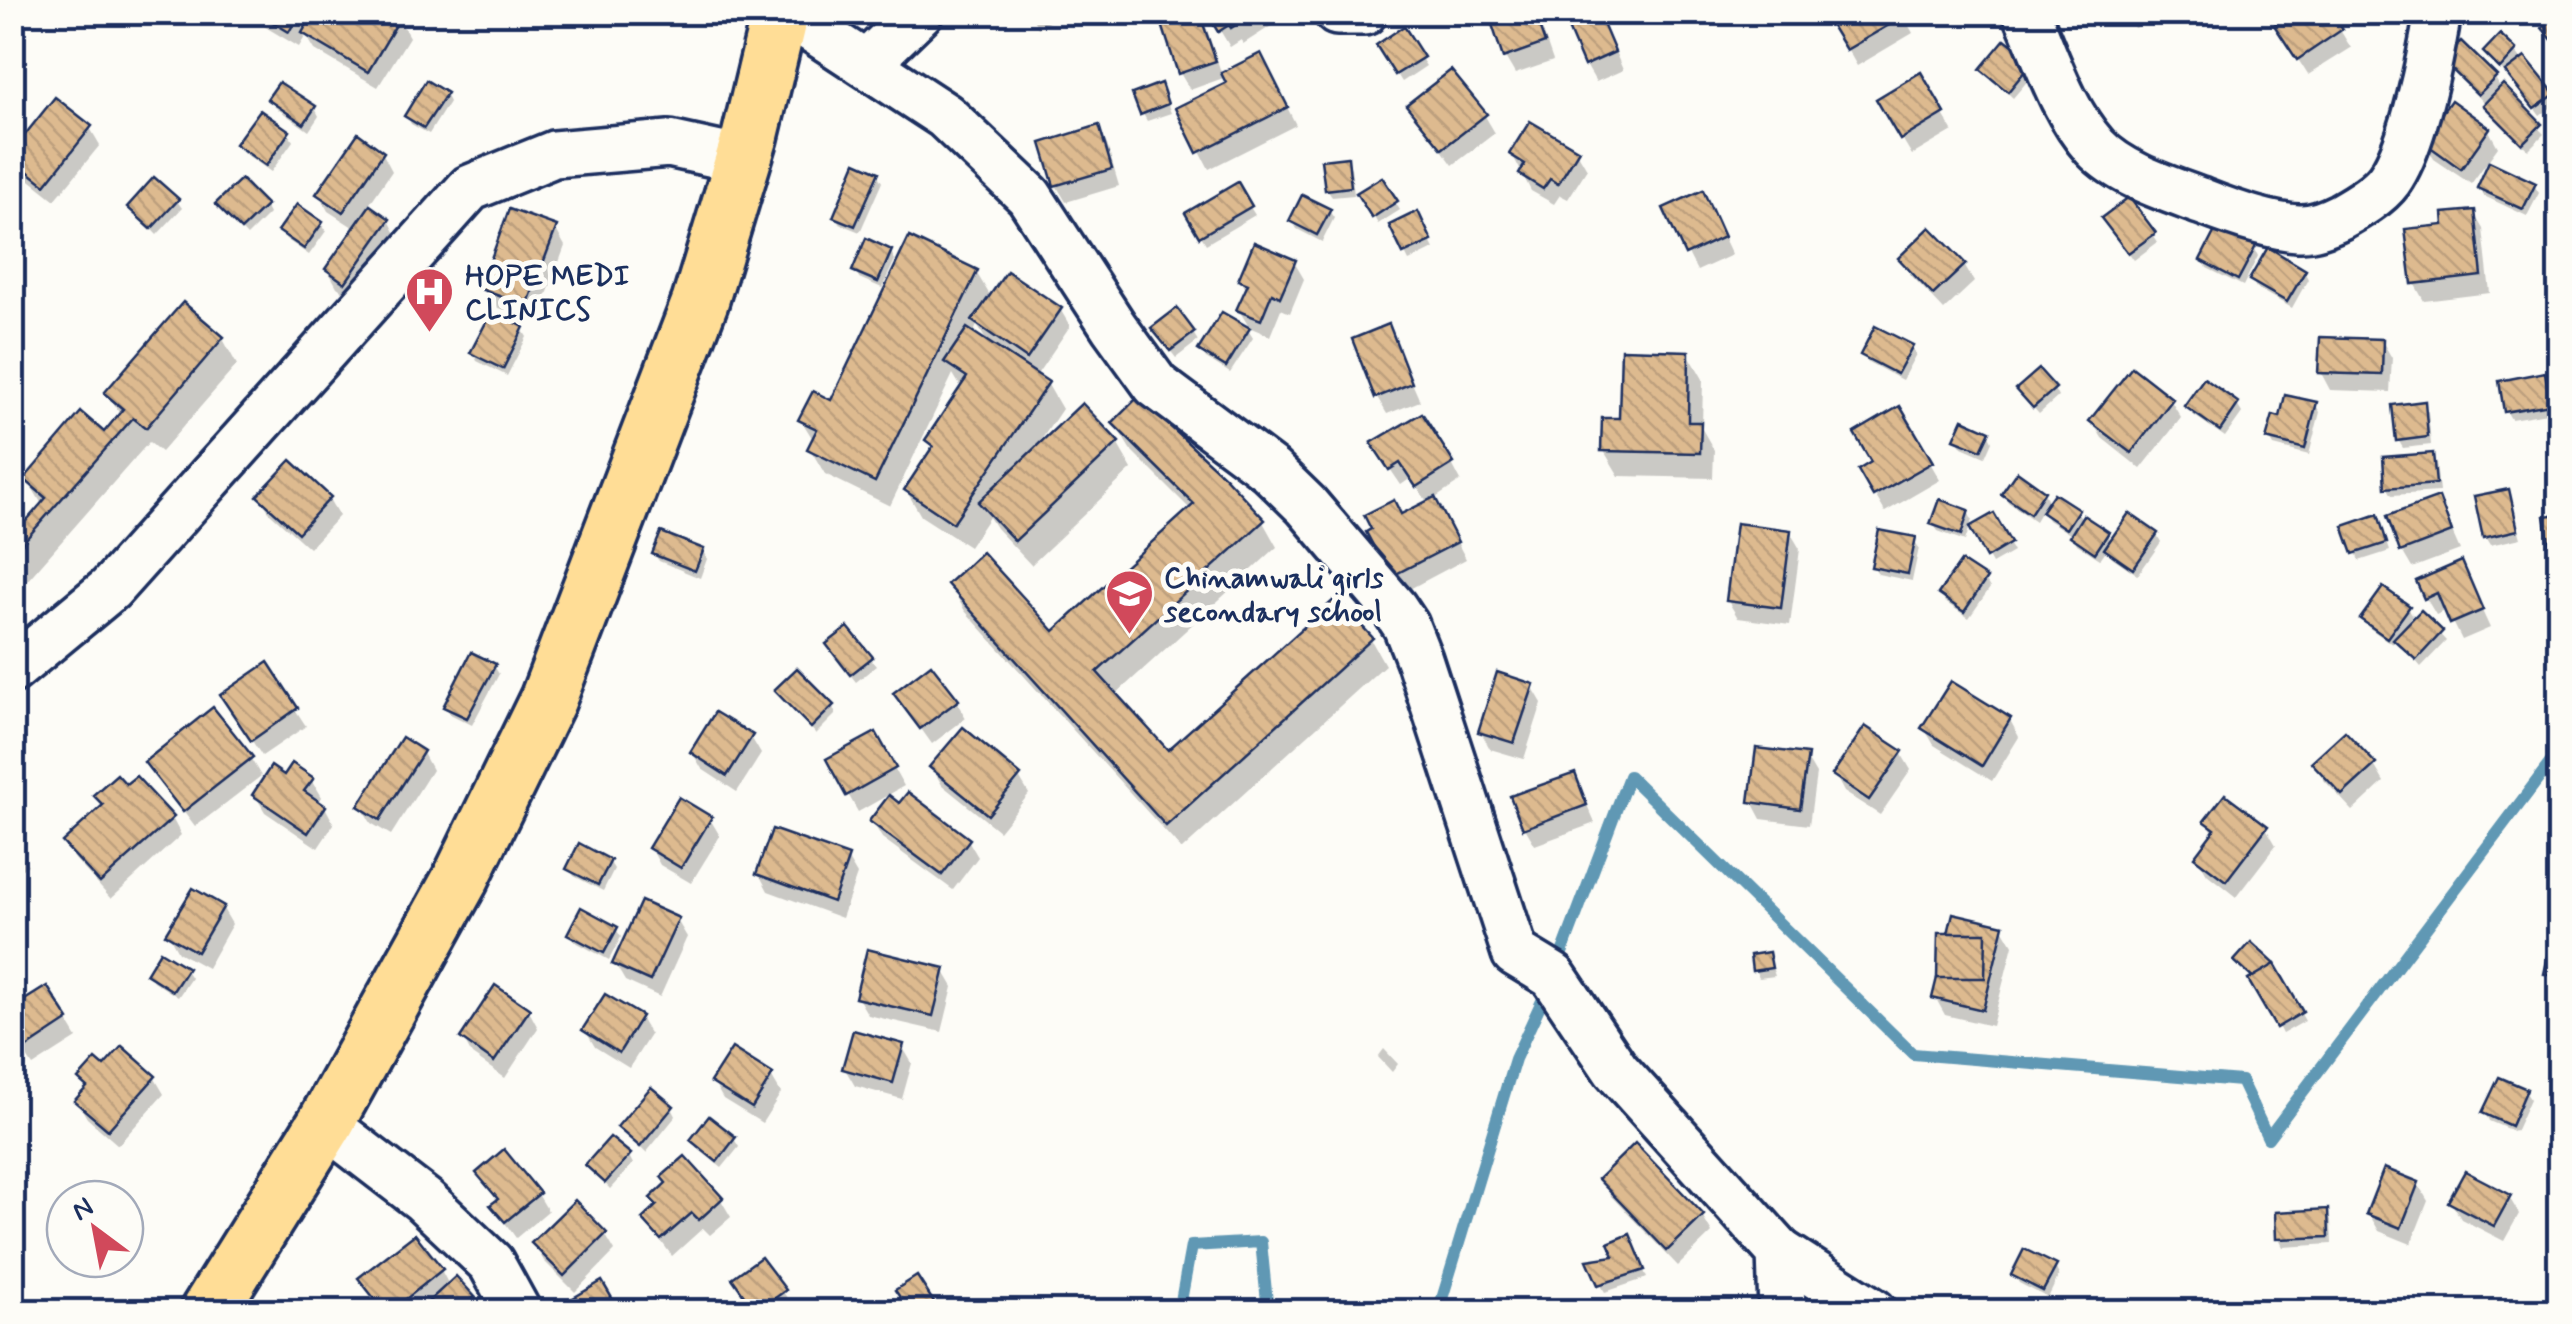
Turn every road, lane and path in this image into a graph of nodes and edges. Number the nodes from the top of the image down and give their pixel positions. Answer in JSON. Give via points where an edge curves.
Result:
{"nodes":[{"id":1,"x":783,"y":12,"type":"edge"},
{"id":2,"x":920,"y":12,"type":"edge"},
{"id":3,"x":1337,"y":12,"type":"edge"},
{"id":4,"x":1364,"y":12,"type":"edge"},
{"id":5,"x":2026,"y":12,"type":"edge"},
{"id":6,"x":2438,"y":12,"type":"edge"},
{"id":7,"x":866,"y":64,"type":"junction"},
{"id":8,"x":742,"y":160,"type":"junction"},
{"id":9,"x":17,"y":658,"type":"edge"},
{"id":10,"x":326,"y":1124,"type":"junction"},
{"id":11,"x":1780,"y":1252,"type":"junction"},
{"id":12,"x":208,"y":1312,"type":"edge"},
{"id":13,"x":518,"y":1312,"type":"edge"},
{"id":14,"x":1782,"y":1312,"type":"edge"},
{"id":15,"x":1874,"y":1312,"type":"edge"}],
"edges":[{"from":1,"to":7,"type":"street"},
{"from":1,"to":8,"type":"highway"},
{"from":2,"to":7,"type":"street"},
{"from":3,"to":4,"type":"street"},
{"from":5,"to":6,"type":"street","via":[[2074,119],[2098,150],[2175,192],[2300,229],[2331,222],[2389,180],[2420,96]]},
{"from":7,"to":11,"type":"street","via":[[946,116],[1029,196],[1156,385],[1270,470],[1394,608],[1420,659],[1515,953],[1554,976],[1616,1070]]},
{"from":8,"to":9,"type":"street","via":[[669,144],[554,154],[470,188],[110,589]]},
{"from":8,"to":10,"type":"highway","via":[[700,302],[548,699],[461,878]]},
{"from":10,"to":12,"type":"highway"},
{"from":10,"to":13,"type":"street","via":[[424,1200],[492,1264]]},
{"from":11,"to":14,"type":"street"},
{"from":11,"to":15,"type":"street"}]}
